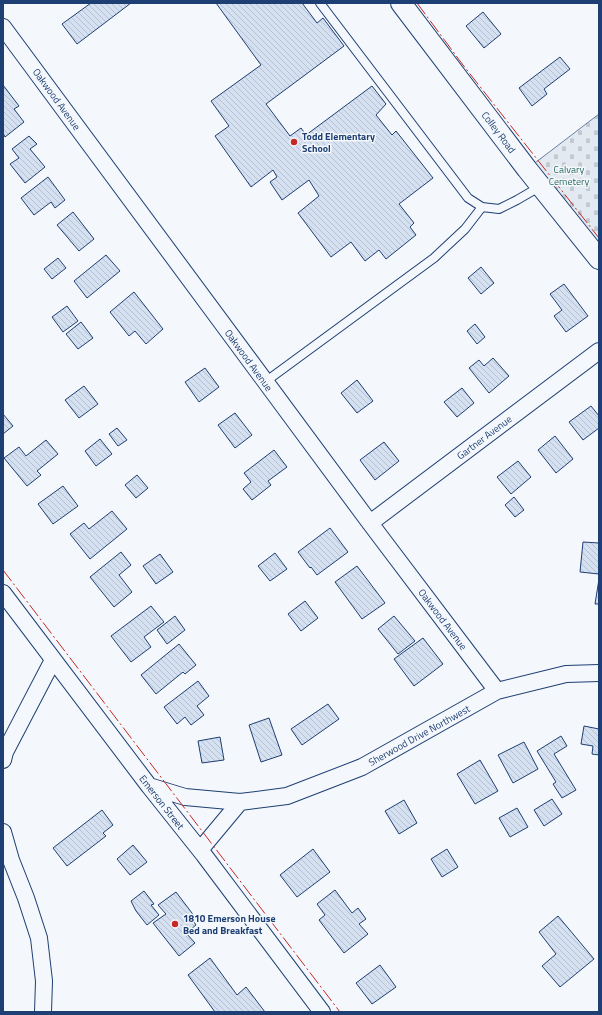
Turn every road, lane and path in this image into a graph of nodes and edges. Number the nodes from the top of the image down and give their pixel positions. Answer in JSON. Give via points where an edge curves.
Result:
{"nodes":[{"id":1,"x":320,"y":3,"type":"edge"},
{"id":2,"x":400,"y":3,"type":"edge"},
{"id":3,"x":3,"y":27,"type":"edge"},
{"id":4,"x":541,"y":186,"type":"junction"},
{"id":5,"x":482,"y":207,"type":"junction"},
{"id":6,"x":599,"y":259,"type":"edge"},
{"id":7,"x":599,"y":351,"type":"edge"},
{"id":8,"x":265,"y":382,"type":"junction"},
{"id":9,"x":370,"y":523,"type":"junction"},
{"id":10,"x":3,"y":593,"type":"edge"},
{"id":11,"x":54,"y":660,"type":"junction"},
{"id":12,"x":599,"y":672,"type":"edge"},
{"id":13,"x":497,"y":691,"type":"junction"},
{"id":14,"x":3,"y":760,"type":"edge"},
{"id":15,"x":149,"y":786,"type":"junction"},
{"id":16,"x":240,"y":802,"type":"junction"},
{"id":17,"x":3,"y":832,"type":"edge"},
{"id":18,"x":200,"y":850,"type":"junction"},
{"id":19,"x":43,"y":1012,"type":"edge"},
{"id":20,"x":322,"y":1012,"type":"edge"}],
"edges":[{"from":1,"to":5,"type":"lane","via":[[468,198]]},
{"from":2,"to":4,"type":"street","name":"Colley Road"},
{"from":3,"to":8,"type":"street","name":"Oakwood Avenue"},
{"from":4,"to":5,"type":"lane","via":[[499,209]]},
{"from":4,"to":6,"type":"street","name":"Colley Road"},
{"from":5,"to":8,"type":"lane","via":[[465,229],[434,258]]},
{"from":7,"to":9,"type":"street","name":"Gartner Avenue"},
{"from":8,"to":9,"type":"street","name":"Oakwood Avenue"},
{"from":9,"to":13,"type":"street","name":"Oakwood Avenue"},
{"from":10,"to":11,"type":"street","name":"Emerson Street"},
{"from":11,"to":14,"type":"street"},
{"from":11,"to":15,"type":"street","name":"Emerson Street"},
{"from":12,"to":13,"type":"street","name":"Sherwood Drive Northwest","via":[[566,674]]},
{"from":13,"to":16,"type":"street","name":"Sherwood Drive Northwest","via":[[362,766],[287,796]]},
{"from":15,"to":16,"type":"street","name":"Sherwood Drive Northwest","via":[[185,797]]},
{"from":15,"to":18,"type":"street","name":"Emerson Street"},
{"from":16,"to":18,"type":"street"},
{"from":17,"to":19,"type":"street","via":[[39,938],[44,980]]},
{"from":18,"to":20,"type":"street","name":"Emerson Street"}]}
